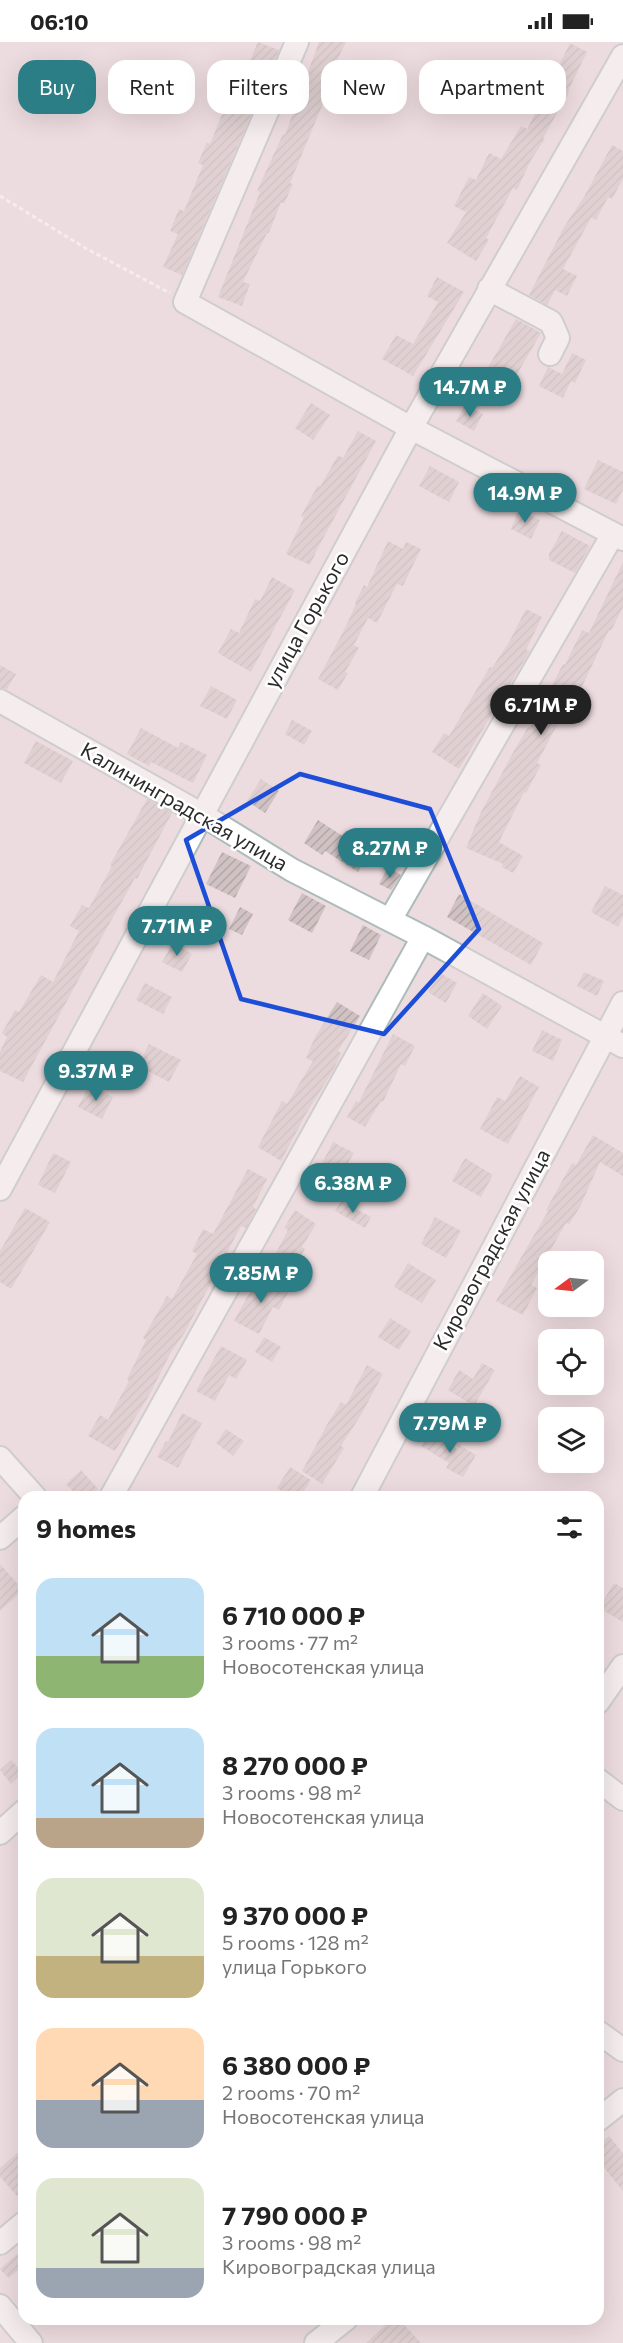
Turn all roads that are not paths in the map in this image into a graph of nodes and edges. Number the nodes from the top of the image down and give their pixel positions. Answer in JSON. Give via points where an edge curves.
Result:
{"nodes":[{"id":1,"x":297,"y":42,"type":"edge"},
{"id":2,"x":623,"y":56,"type":"edge"},
{"id":3,"x":489,"y":289,"type":"junction"},
{"id":4,"x":550,"y":354,"type":"dead end"},
{"id":5,"x":411,"y":428,"type":"junction"},
{"id":6,"x":618,"y":537,"type":"edge"},
{"id":7,"x":0,"y":700,"type":"edge"},
{"id":8,"x":201,"y":814,"type":"junction"},
{"id":9,"x":390,"y":920,"type":"junction"},
{"id":10,"x":423,"y":937,"type":"junction"},
{"id":11,"x":623,"y":1003,"type":"edge"},
{"id":12,"x":614,"y":1041,"type":"edge"},
{"id":13,"x":0,"y":1189,"type":"edge"},
{"id":14,"x":0,"y":1458,"type":"edge"},
{"id":15,"x":30,"y":1491,"type":"edge"},
{"id":16,"x":114,"y":1491,"type":"edge"},
{"id":17,"x":365,"y":1491,"type":"edge"},
{"id":18,"x":18,"y":1522,"type":"edge"},
{"id":19,"x":0,"y":1538,"type":"edge"},
{"id":20,"x":623,"y":1666,"type":"edge"},
{"id":21,"x":604,"y":1693,"type":"edge"},
{"id":22,"x":604,"y":1785,"type":"edge"},
{"id":23,"x":623,"y":1799,"type":"edge"},
{"id":24,"x":18,"y":1816,"type":"edge"},
{"id":25,"x":0,"y":1833,"type":"edge"},
{"id":26,"x":604,"y":2036,"type":"edge"},
{"id":27,"x":623,"y":2050,"type":"edge"},
{"id":28,"x":623,"y":2100,"type":"edge"},
{"id":29,"x":604,"y":2115,"type":"edge"},
{"id":30,"x":18,"y":2228,"type":"edge"},
{"id":31,"x":0,"y":2243,"type":"edge"},
{"id":32,"x":0,"y":2306,"type":"edge"},
{"id":33,"x":338,"y":2325,"type":"edge"},
{"id":34,"x":31,"y":2343,"type":"edge"},
{"id":35,"x":316,"y":2343,"type":"edge"}],
"edges":[{"from":1,"to":5,"type":"street","via":[[185,302]]},
{"from":2,"to":3,"type":"street","name":"улица Горького"},
{"from":3,"to":4,"type":"street","via":[[550,322],[558,338]]},
{"from":3,"to":5,"type":"street","name":"улица Горького"},
{"from":5,"to":6,"type":"street"},
{"from":5,"to":8,"type":"street","name":"улица Горького"},
{"from":6,"to":9,"type":"street"},
{"from":7,"to":8,"type":"street","name":"Калининградская улица"},
{"from":8,"to":9,"type":"street","name":"Калининградская улица","via":[[292,870]]},
{"from":8,"to":13,"type":"street","name":"улица Горького"},
{"from":9,"to":10,"type":"street","name":"Калининградская улица"},
{"from":10,"to":12,"type":"street","name":"Калининградская улица"},
{"from":10,"to":16,"type":"street"},
{"from":11,"to":12,"type":"street","name":"Кировоградская улица"},
{"from":12,"to":17,"type":"street","name":"Кировоградская улица"},
{"from":14,"to":15,"type":"street"},
{"from":18,"to":19,"type":"street"},
{"from":20,"to":21,"type":"street"},
{"from":22,"to":23,"type":"street"},
{"from":24,"to":25,"type":"street"},
{"from":26,"to":27,"type":"street"},
{"from":28,"to":29,"type":"street"},
{"from":30,"to":31,"type":"street"},
{"from":32,"to":34,"type":"street"},
{"from":33,"to":35,"type":"street"}]}
